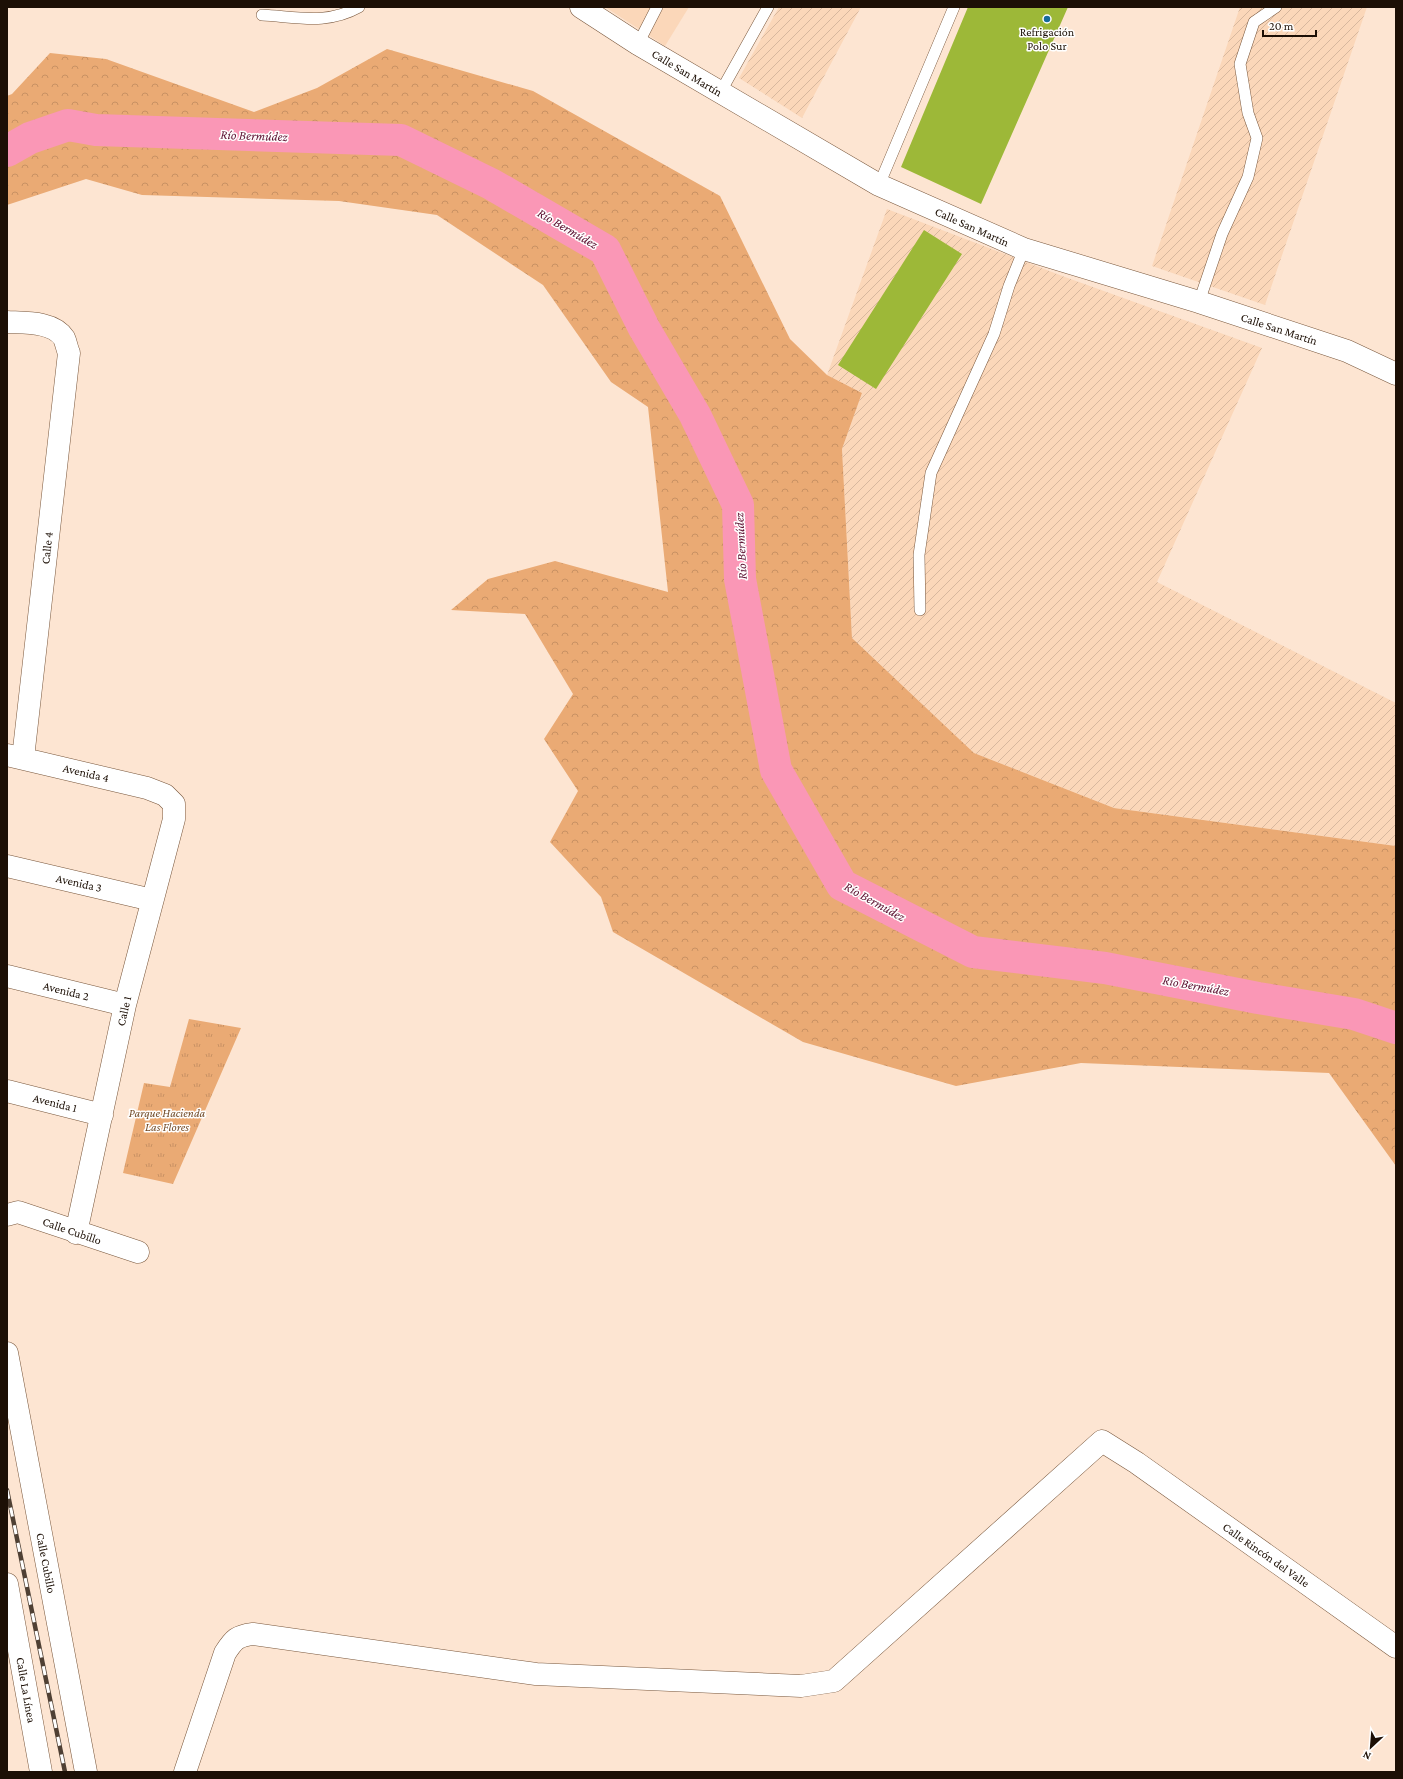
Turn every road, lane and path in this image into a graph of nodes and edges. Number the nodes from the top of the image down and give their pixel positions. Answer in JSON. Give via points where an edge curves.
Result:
{"nodes":[{"id":1,"x":359,"y":7,"type":"edge"},
{"id":2,"x":581,"y":7,"type":"edge"},
{"id":3,"x":657,"y":7,"type":"edge"},
{"id":4,"x":768,"y":7,"type":"edge"},
{"id":5,"x":954,"y":7,"type":"edge"},
{"id":6,"x":1276,"y":7,"type":"edge"},
{"id":7,"x":262,"y":15,"type":"dead end"},
{"id":8,"x":638,"y":44,"type":"junction"},
{"id":9,"x":720,"y":93,"type":"junction"},
{"id":10,"x":879,"y":185,"type":"junction"},
{"id":11,"x":1024,"y":250,"type":"junction"},
{"id":12,"x":1199,"y":302,"type":"junction"},
{"id":13,"x":7,"y":322,"type":"edge"},
{"id":14,"x":1396,"y":374,"type":"edge"},
{"id":15,"x":920,"y":610,"type":"dead end"},
{"id":16,"x":15,"y":756,"type":"edge"},
{"id":17,"x":165,"y":795,"type":"joint"},
{"id":18,"x":7,"y":866,"type":"edge"},
{"id":19,"x":152,"y":900,"type":"junction"},
{"id":20,"x":7,"y":976,"type":"edge"},
{"id":21,"x":125,"y":1005,"type":"junction"},
{"id":22,"x":7,"y":1091,"type":"edge"},
{"id":23,"x":102,"y":1115,"type":"junction"},
{"id":24,"x":7,"y":1215,"type":"edge"},
{"id":25,"x":76,"y":1233,"type":"junction"},
{"id":26,"x":138,"y":1252,"type":"dead end"},
{"id":27,"x":7,"y":1353,"type":"edge"},
{"id":28,"x":7,"y":1584,"type":"edge"},
{"id":29,"x":1396,"y":1647,"type":"edge"},
{"id":30,"x":41,"y":1772,"type":"edge"},
{"id":31,"x":86,"y":1772,"type":"edge"},
{"id":32,"x":185,"y":1772,"type":"edge"}],
"edges":[{"from":1,"to":7,"type":"lane","via":[[345,15],[325,20]]},
{"from":2,"to":8,"type":"street","name":"Calle San Martín"},
{"from":3,"to":8,"type":"lane"},
{"from":4,"to":9,"type":"lane"},
{"from":5,"to":10,"type":"lane"},
{"from":6,"to":12,"type":"lane","via":[[1254,22],[1240,64],[1248,113],[1257,138],[1248,177],[1222,234]]},
{"from":8,"to":9,"type":"street","name":"Calle San Martín"},
{"from":9,"to":10,"type":"street","name":"Calle San Martín"},
{"from":10,"to":11,"type":"street","name":"Calle San Martín"},
{"from":11,"to":12,"type":"street","name":"Calle San Martín"},
{"from":11,"to":15,"type":"lane","via":[[1009,286],[994,334],[932,473],[919,555]]},
{"from":12,"to":14,"type":"street","name":"Calle San Martín","via":[[1347,351]]},
{"from":13,"to":16,"type":"street","name":"Calle 4","via":[[38,324],[54,329],[64,338],[68,353]]},
{"from":16,"to":17,"type":"street","name":"Avenida 4","via":[[147,788]]},
{"from":17,"to":19,"type":"street","name":"Calle 1","via":[[174,804],[174,819]]},
{"from":18,"to":19,"type":"street","name":"Avenida 3"},
{"from":19,"to":21,"type":"street","name":"Calle 1"},
{"from":20,"to":21,"type":"street","name":"Avenida 2"},
{"from":21,"to":23,"type":"street","name":"Calle 1"},
{"from":22,"to":23,"type":"street","name":"Avenida 1"},
{"from":23,"to":25,"type":"street","name":"Calle 1"},
{"from":24,"to":25,"type":"street","name":"Calle Cubillo","via":[[18,1212]]},
{"from":25,"to":26,"type":"street","name":"Calle Cubillo"},
{"from":27,"to":31,"type":"street","name":"Calle Cubillo"},
{"from":28,"to":30,"type":"street","name":"Calle La Línea"},
{"from":29,"to":32,"type":"street","name":"Calle Rincón del Valle","via":[[1137,1463],[1102,1441],[834,1681],[801,1686],[536,1674],[253,1634],[239,1636],[225,1653]]}]}
